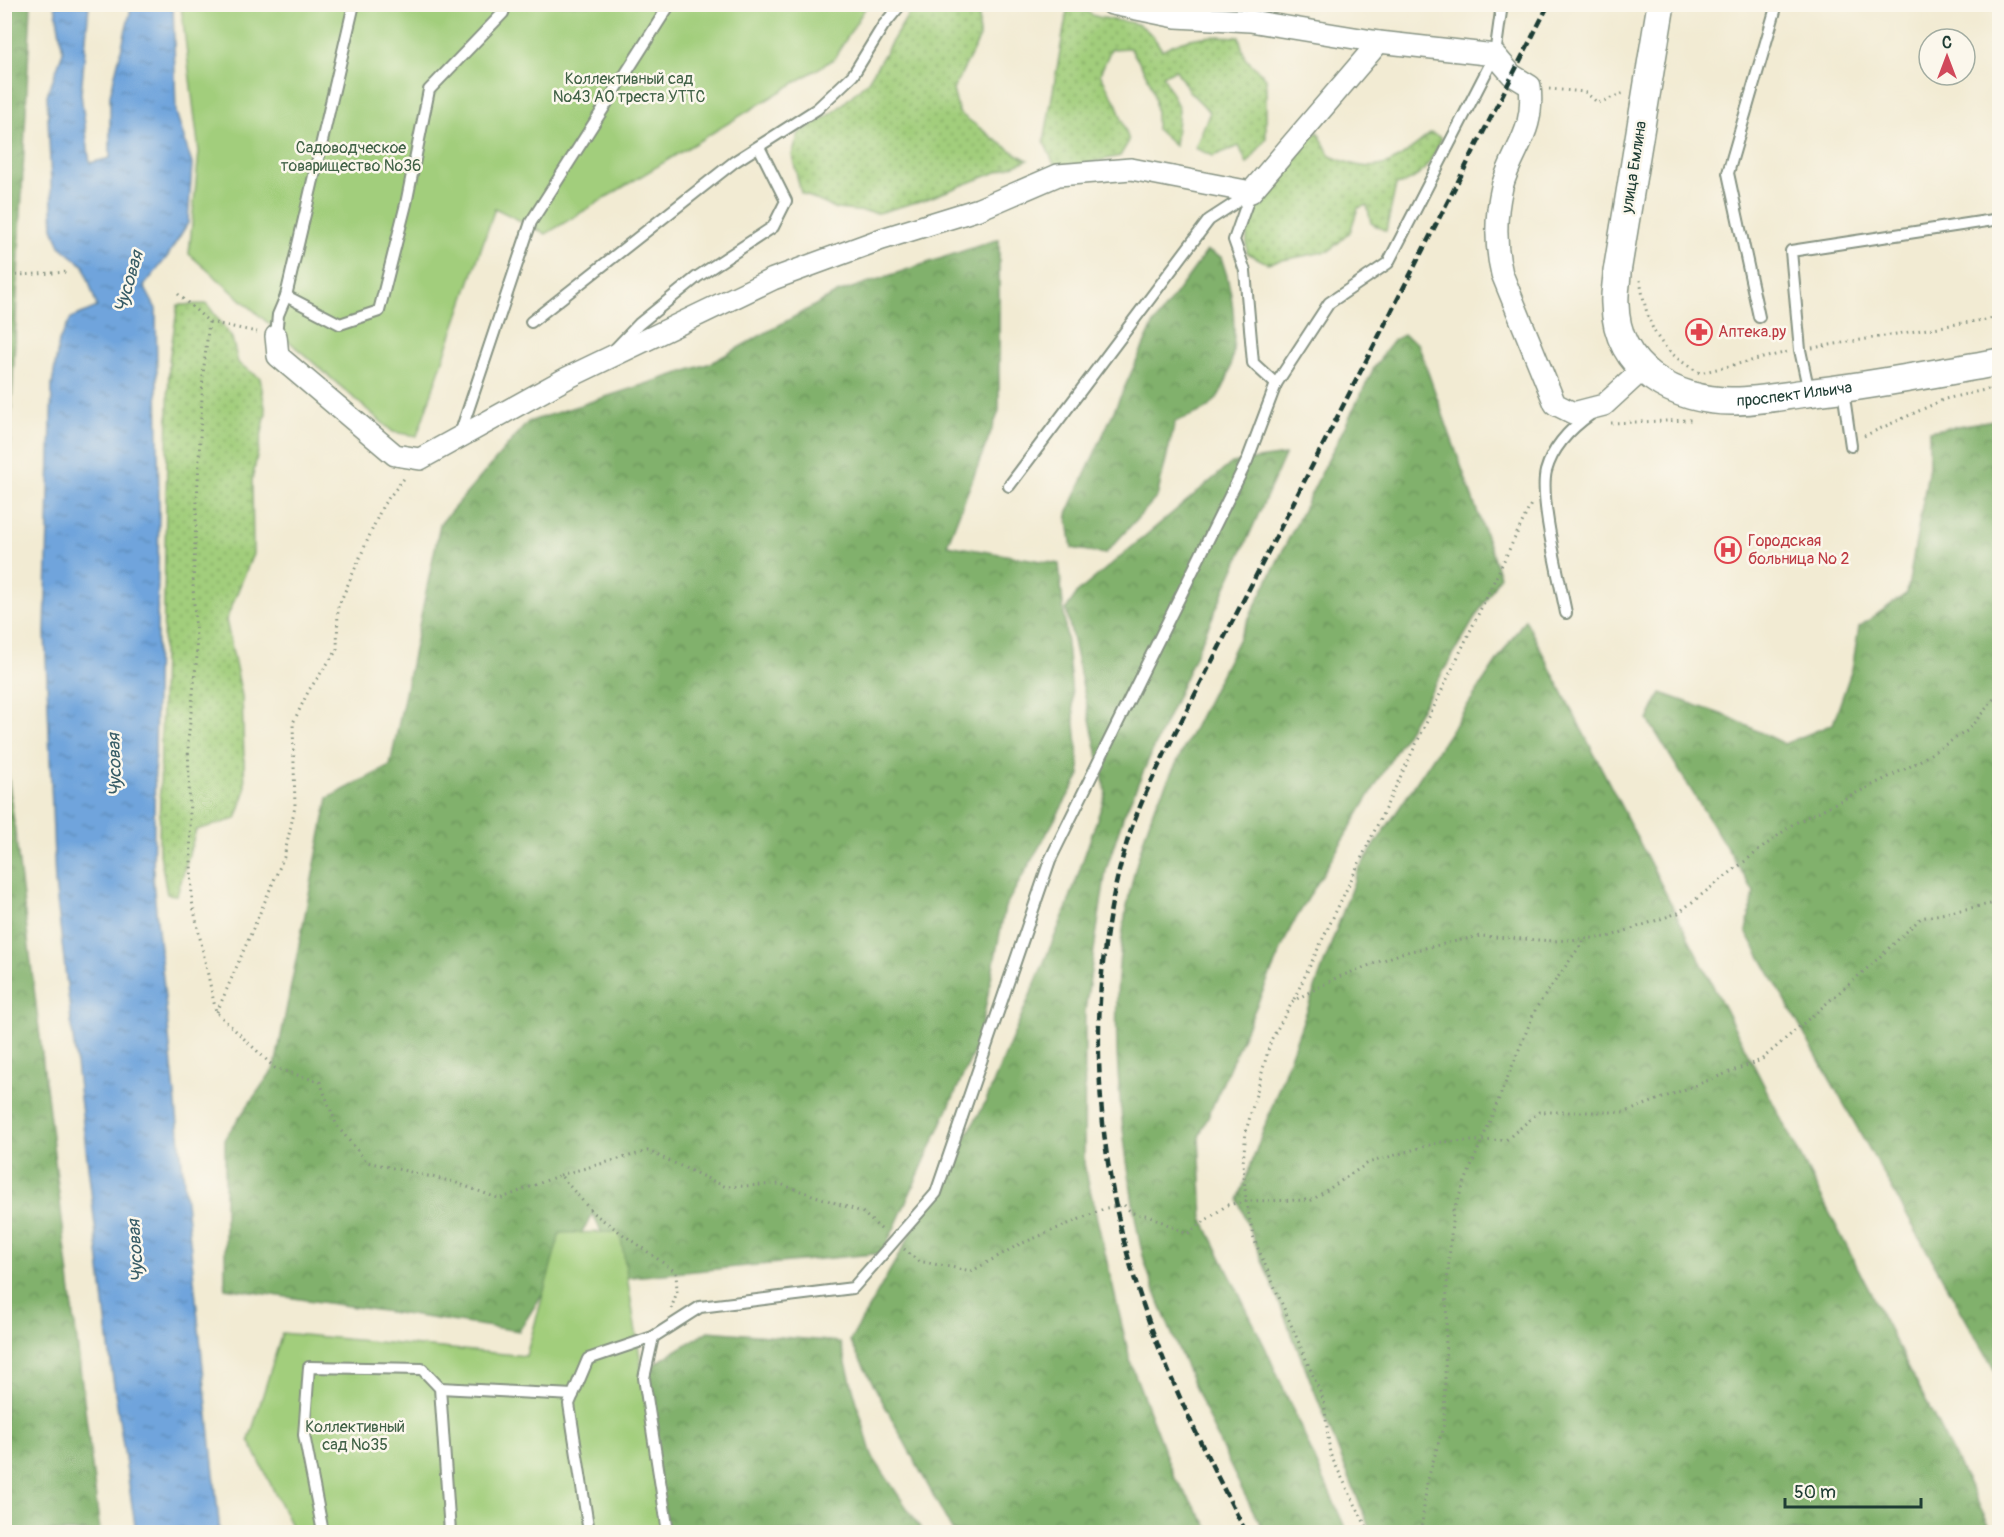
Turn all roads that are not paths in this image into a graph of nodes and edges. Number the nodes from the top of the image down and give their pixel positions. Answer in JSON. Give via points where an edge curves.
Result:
{"nodes":[{"id":1,"x":354,"y":4,"type":"edge"},
{"id":2,"x":506,"y":4,"type":"edge"},
{"id":3,"x":670,"y":4,"type":"edge"},
{"id":4,"x":901,"y":4,"type":"edge"},
{"id":5,"x":1112,"y":4,"type":"edge"},
{"id":6,"x":1502,"y":4,"type":"edge"},
{"id":7,"x":1661,"y":4,"type":"edge"},
{"id":8,"x":1777,"y":4,"type":"edge"},
{"id":9,"x":1379,"y":42,"type":"junction"},
{"id":10,"x":1495,"y":55,"type":"junction"},
{"id":11,"x":759,"y":147,"type":"junction"},
{"id":12,"x":1251,"y":192,"type":"junction"},
{"id":13,"x":2000,"y":219,"type":"edge"},
{"id":14,"x":286,"y":296,"type":"junction"},
{"id":15,"x":1759,"y":317,"type":"dead end"},
{"id":16,"x":531,"y":321,"type":"dead end"},
{"id":17,"x":1619,"y":329,"type":"joint"},
{"id":18,"x":276,"y":336,"type":"joint"},
{"id":19,"x":604,"y":360,"type":"junction"},
{"id":20,"x":1642,"y":370,"type":"junction"},
{"id":21,"x":1998,"y":375,"type":"edge"},
{"id":22,"x":1276,"y":384,"type":"junction"},
{"id":23,"x":1843,"y":389,"type":"junction"},
{"id":24,"x":1809,"y":393,"type":"junction"},
{"id":25,"x":1606,"y":414,"type":"junction"},
{"id":26,"x":459,"y":438,"type":"junction"},
{"id":27,"x":1851,"y":446,"type":"road end"},
{"id":28,"x":1009,"y":486,"type":"dead end"},
{"id":29,"x":1566,"y":613,"type":"dead end"},
{"id":30,"x":653,"y":1337,"type":"junction"},
{"id":31,"x":440,"y":1388,"type":"junction"},
{"id":32,"x":573,"y":1395,"type":"junction"},
{"id":33,"x":323,"y":1533,"type":"edge"},
{"id":34,"x":450,"y":1533,"type":"edge"},
{"id":35,"x":589,"y":1533,"type":"edge"},
{"id":36,"x":668,"y":1533,"type":"edge"}],
"edges":[{"from":1,"to":14,"type":"lane"},
{"from":2,"to":14,"type":"lane","via":[[503,13],[429,90],[379,311],[340,324]]},
{"from":3,"to":26,"type":"lane","via":[[531,222]]},
{"from":4,"to":11,"type":"lane","via":[[853,75],[817,109]]},
{"from":5,"to":9,"type":"street","via":[[1176,17],[1250,17]]},
{"from":6,"to":10,"type":"lane"},
{"from":7,"to":17,"type":"street","name":"улица Емлина","via":[[1617,272],[1615,304]]},
{"from":8,"to":15,"type":"lane","via":[[1728,173]]},
{"from":9,"to":10,"type":"street"},
{"from":9,"to":12,"type":"street"},
{"from":10,"to":22,"type":"lane","via":[[1388,263],[1329,303]]},
{"from":10,"to":25,"type":"street","via":[[1512,75],[1530,86],[1530,121],[1503,186],[1496,226],[1502,274],[1555,404],[1573,413]]},
{"from":11,"to":16,"type":"lane","via":[[734,162]]},
{"from":11,"to":19,"type":"lane","via":[[786,201],[773,227],[697,277],[639,324]]},
{"from":12,"to":19,"type":"street","via":[[1131,169],[1058,175],[979,208],[773,279]]},
{"from":12,"to":22,"type":"lane","via":[[1234,240],[1245,271],[1253,363]]},
{"from":12,"to":28,"type":"lane","via":[[1209,219]]},
{"from":13,"to":24,"type":"lane","via":[[1791,251],[1800,350]]},
{"from":14,"to":18,"type":"lane","via":[[278,315]]},
{"from":17,"to":20,"type":"street","name":"проспект Ильича"},
{"from":18,"to":26,"type":"street","via":[[278,356],[395,455],[420,459]]},
{"from":19,"to":26,"type":"street"},
{"from":20,"to":24,"type":"street","name":"проспект Ильича","via":[[1674,391],[1709,399],[1735,401]]},
{"from":20,"to":25,"type":"street"},
{"from":21,"to":23,"type":"street","name":"проспект Ильича"},
{"from":22,"to":30,"type":"lane","via":[[1247,461],[1050,860],[936,1193],[853,1288],[700,1307]]},
{"from":23,"to":24,"type":"street","name":"проспект Ильича"},
{"from":23,"to":27,"type":"lane"},
{"from":25,"to":29,"type":"lane","via":[[1560,441],[1546,472],[1547,508]]},
{"from":30,"to":32,"type":"lane","via":[[588,1359]]},
{"from":30,"to":36,"type":"lane","via":[[644,1378]]},
{"from":31,"to":32,"type":"lane"},
{"from":31,"to":33,"type":"lane","via":[[422,1369],[309,1367],[304,1435]]},
{"from":31,"to":34,"type":"lane"},
{"from":32,"to":35,"type":"lane","via":[[569,1404]]}]}
